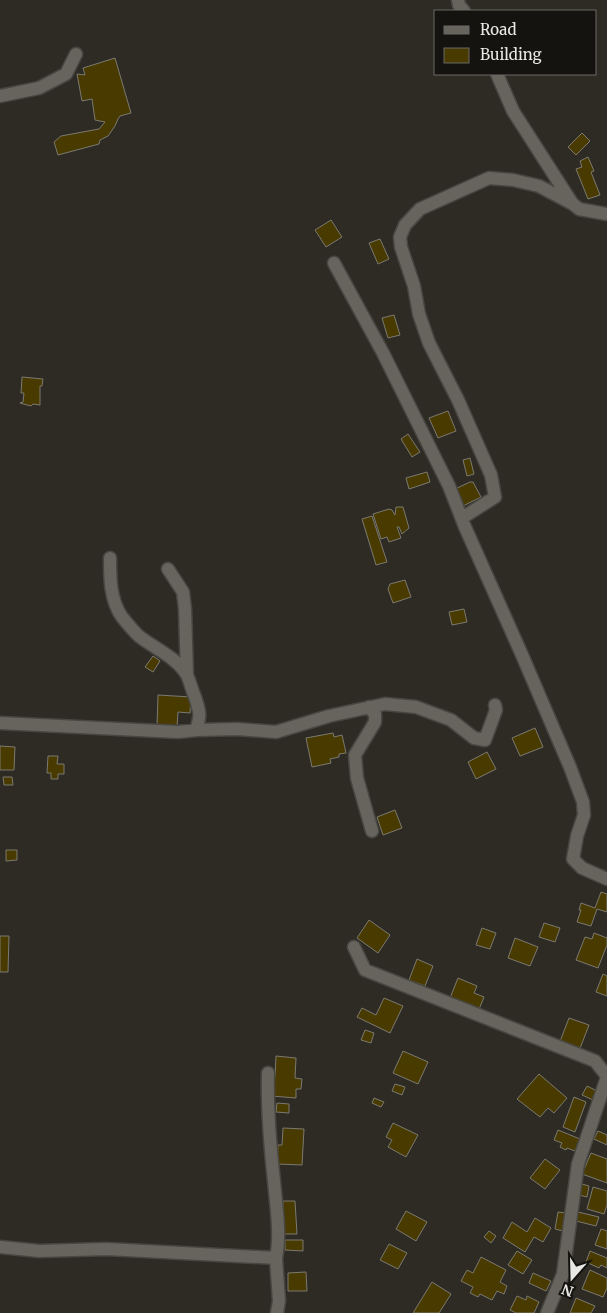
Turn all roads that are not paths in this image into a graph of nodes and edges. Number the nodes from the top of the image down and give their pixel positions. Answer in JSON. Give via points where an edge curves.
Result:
{"nodes":[{"id":1,"x":76,"y":54,"type":"dead end"},
{"id":2,"x":497,"y":75,"type":"edge"},
{"id":3,"x":0,"y":96,"type":"edge"},
{"id":4,"x":573,"y":204,"type":"junction"},
{"id":5,"x":607,"y":214,"type":"edge"},
{"id":6,"x":334,"y":263,"type":"dead end"},
{"id":7,"x":462,"y":518,"type":"junction"},
{"id":8,"x":110,"y":558,"type":"dead end"},
{"id":9,"x":168,"y":569,"type":"dead end"},
{"id":10,"x":187,"y":675,"type":"junction"},
{"id":11,"x":495,"y":705,"type":"dead end"},
{"id":12,"x":369,"y":707,"type":"junction"},
{"id":13,"x":0,"y":723,"type":"edge"},
{"id":14,"x":196,"y":730,"type":"junction"},
{"id":15,"x":372,"y":831,"type":"dead end"},
{"id":16,"x":607,"y":878,"type":"edge"},
{"id":17,"x":354,"y":946,"type":"dead end"},
{"id":18,"x":268,"y":1073,"type":"dead end"},
{"id":19,"x":607,"y":1077,"type":"edge"},
{"id":20,"x":0,"y":1247,"type":"edge"},
{"id":21,"x":276,"y":1258,"type":"junction"},
{"id":22,"x":277,"y":1313,"type":"edge"},
{"id":23,"x":546,"y":1313,"type":"edge"}],
"edges":[{"from":1,"to":3,"type":"street","via":[[66,74],[39,88]]},
{"from":2,"to":4,"type":"street","via":[[513,112]]},
{"from":4,"to":5,"type":"street","via":[[579,209]]},
{"from":4,"to":7,"type":"street","via":[[539,186],[489,178],[420,209],[405,225],[400,237],[429,344],[491,475],[495,497]]},
{"from":6,"to":7,"type":"street","via":[[383,353]]},
{"from":7,"to":16,"type":"street","via":[[583,802],[584,815],[573,859],[582,868]]},
{"from":8,"to":10,"type":"street","via":[[113,598],[121,616],[138,636]]},
{"from":9,"to":10,"type":"street","via":[[183,592]]},
{"from":10,"to":14,"type":"street","via":[[200,719]]},
{"from":11,"to":12,"type":"street","via":[[485,740],[474,738],[451,720],[416,707],[385,704]]},
{"from":12,"to":14,"type":"street","via":[[276,732]]},
{"from":12,"to":15,"type":"street","via":[[375,714],[375,722],[355,755],[357,778]]},
{"from":13,"to":14,"type":"street","via":[[178,732]]},
{"from":17,"to":19,"type":"street","via":[[365,970],[594,1061]]},
{"from":18,"to":21,"type":"street","via":[[267,1105],[277,1215]]},
{"from":19,"to":23,"type":"street","via":[[578,1164],[563,1274]]},
{"from":20,"to":21,"type":"street","via":[[39,1251],[107,1248]]},
{"from":21,"to":22,"type":"street"}]}
